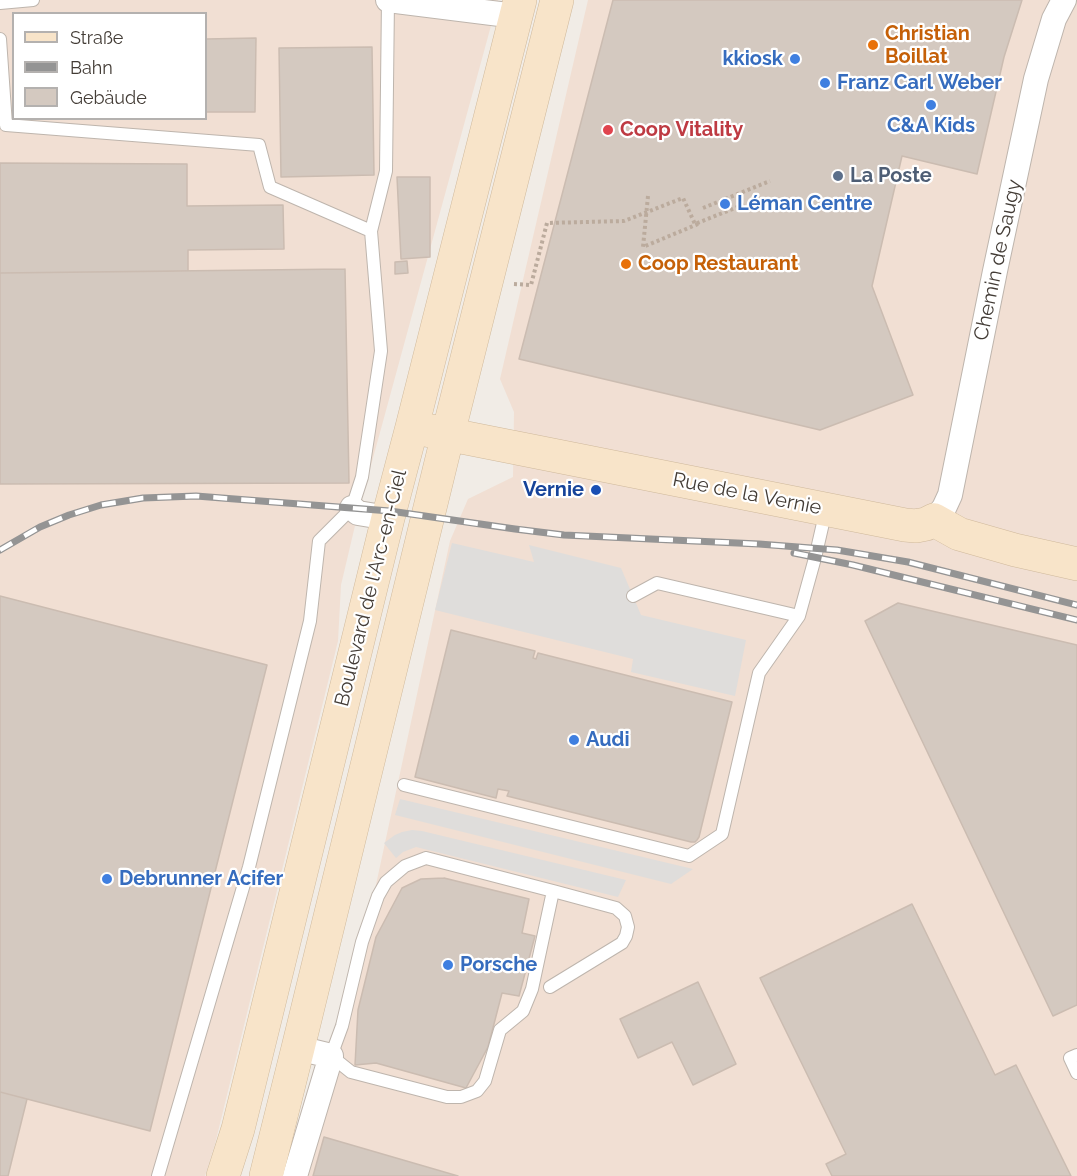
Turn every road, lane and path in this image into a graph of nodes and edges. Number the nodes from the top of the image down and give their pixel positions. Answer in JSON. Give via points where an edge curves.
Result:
{"nodes":[{"id":1,"x":33,"y":0,"type":"edge"},
{"id":2,"x":388,"y":0,"type":"edge"},
{"id":3,"x":557,"y":0,"type":"edge"},
{"id":4,"x":1064,"y":0,"type":"edge"},
{"id":5,"x":0,"y":3,"type":"edge"},
{"id":6,"x":518,"y":8,"type":"edge"},
{"id":7,"x":0,"y":39,"type":"edge"},
{"id":8,"x":770,"y":181,"type":"dead end"},
{"id":9,"x":648,"y":196,"type":"dead end"},
{"id":10,"x":703,"y":208,"type":"dead end"},
{"id":11,"x":371,"y":231,"type":"junction"},
{"id":12,"x":514,"y":284,"type":"dead end"},
{"id":13,"x":412,"y":427,"type":"junction"},
{"id":14,"x":448,"y":434,"type":"junction"},
{"id":15,"x":352,"y":508,"type":"junction"},
{"id":16,"x":826,"y":509,"type":"junction"},
{"id":17,"x":388,"y":518,"type":"junction"},
{"id":18,"x":934,"y":519,"type":"junction"},
{"id":19,"x":1077,"y":564,"type":"edge"},
{"id":20,"x":633,"y":596,"type":"dead end"},
{"id":21,"x":799,"y":616,"type":"junction"},
{"id":22,"x":404,"y":785,"type":"dead end"},
{"id":23,"x":553,"y":891,"type":"junction"},
{"id":24,"x":550,"y":987,"type":"dead end"},
{"id":25,"x":298,"y":1048,"type":"junction"},
{"id":26,"x":1077,"y":1055,"type":"edge"},
{"id":27,"x":331,"y":1056,"type":"junction"},
{"id":28,"x":1077,"y":1073,"type":"edge"},
{"id":29,"x":158,"y":1176,"type":"edge"},
{"id":30,"x":223,"y":1176,"type":"edge"},
{"id":31,"x":266,"y":1176,"type":"edge"},
{"id":32,"x":295,"y":1176,"type":"edge"}],
"edges":[{"from":1,"to":5,"type":"lane"},
{"from":2,"to":6,"type":"street"},
{"from":2,"to":11,"type":"lane","via":[[386,171]]},
{"from":3,"to":14,"type":"main road","name":"Boulevard de l'Arc-en-Ciel"},
{"from":4,"to":18,"type":"street","name":"Chemin de Saugy","via":[[1036,79],[950,495]]},
{"from":6,"to":13,"type":"main road","name":"Boulevard de l'Arc-en-Ciel"},
{"from":7,"to":11,"type":"lane","via":[[6,125],[259,145],[270,187]]},
{"from":8,"to":10,"type":"path"},
{"from":9,"to":12,"type":"path","via":[[647,207],[646,217],[643,248],[745,204],[695,224],[683,198],[651,211],[640,216],[624,221],[547,223],[531,285]]},
{"from":11,"to":15,"type":"lane","via":[[381,351],[362,477]]},
{"from":13,"to":14,"type":"main road","name":"Rue de la Vernie"},
{"from":13,"to":17,"type":"main road","name":"Boulevard de l'Arc-en-Ciel"},
{"from":14,"to":16,"type":"main road","name":"Rue de la Vernie"},
{"from":14,"to":25,"type":"main road","name":"Boulevard de l'Arc-en-Ciel"},
{"from":15,"to":17,"type":"street","via":[[358,513]]},
{"from":15,"to":29,"type":"lane","via":[[319,541],[310,621],[252,856]]},
{"from":16,"to":18,"type":"main road","name":"Rue de la Vernie","via":[[905,525],[926,524]]},
{"from":16,"to":21,"type":"lane"},
{"from":17,"to":30,"type":"main road","name":"Boulevard de l'Arc-en-Ciel","via":[[238,1129]]},
{"from":18,"to":19,"type":"main road","via":[[959,534]]},
{"from":20,"to":21,"type":"lane","via":[[657,583]]},
{"from":21,"to":22,"type":"lane","via":[[759,673],[722,834],[689,856]]},
{"from":23,"to":24,"type":"lane","via":[[616,908],[625,916],[628,927],[622,943]]},
{"from":23,"to":27,"type":"lane","via":[[426,858],[405,866],[386,882],[378,896]]},
{"from":23,"to":27,"type":"lane","via":[[532,989],[523,1011],[500,1030],[484,1081],[477,1091],[447,1097],[351,1072]]},
{"from":25,"to":27,"type":"street"},
{"from":25,"to":31,"type":"main road","name":"Boulevard de l'Arc-en-Ciel"},
{"from":26,"to":28,"type":"lane","via":[[1070,1058]]},
{"from":27,"to":32,"type":"street"}]}
